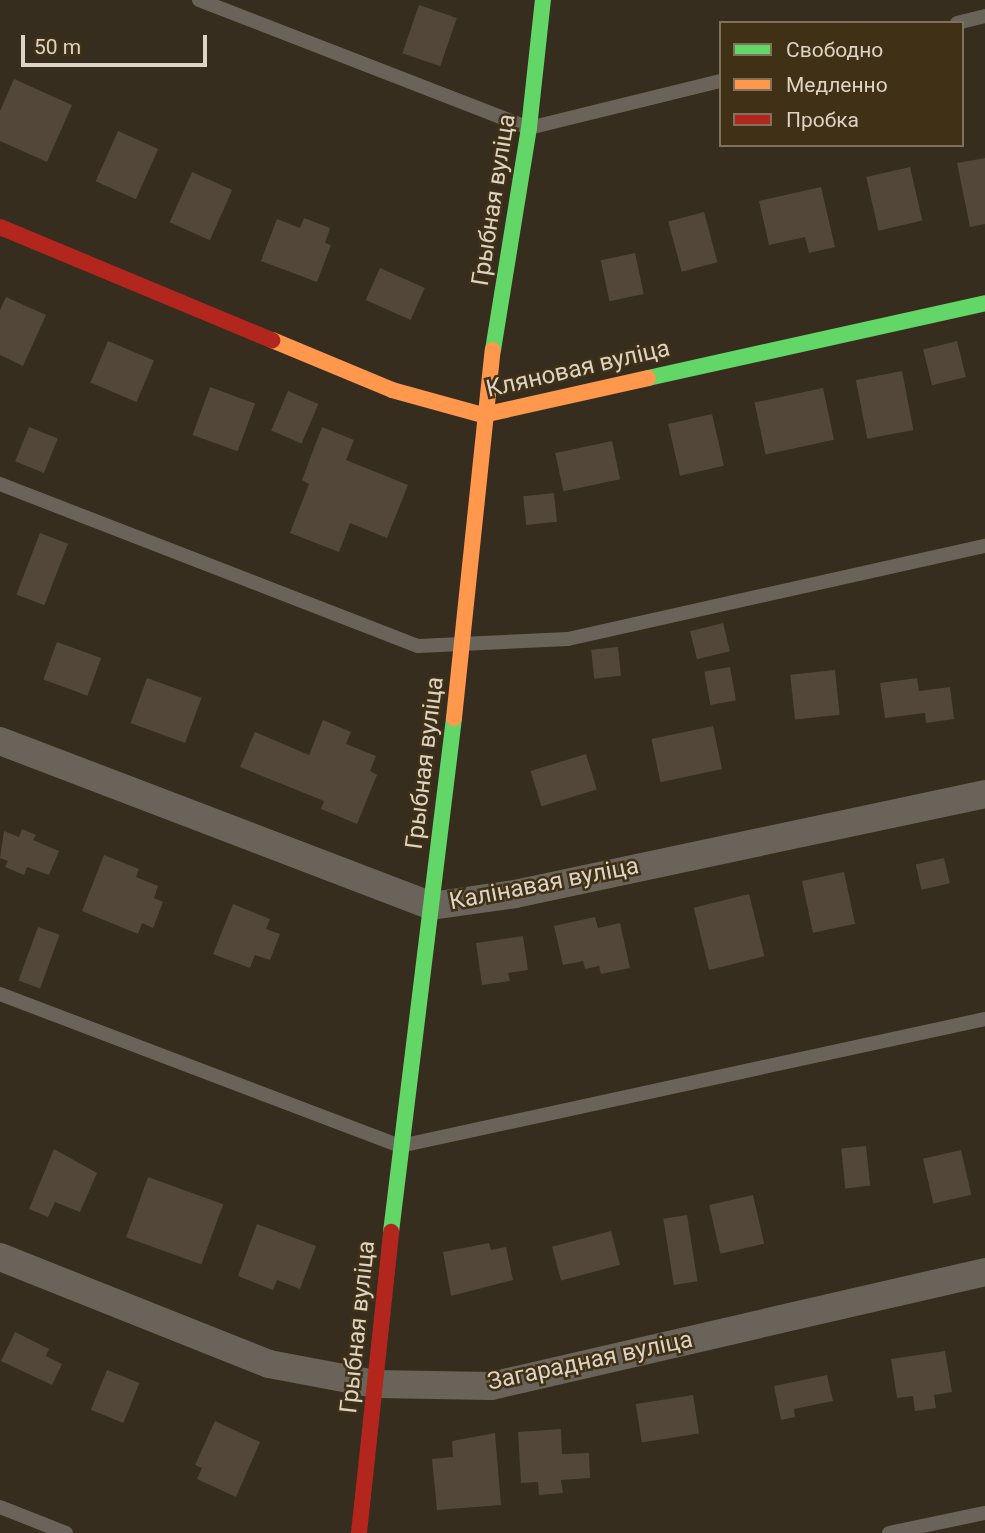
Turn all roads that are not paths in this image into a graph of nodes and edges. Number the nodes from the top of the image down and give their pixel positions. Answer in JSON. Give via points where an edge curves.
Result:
{"nodes":[{"id":1,"x":199,"y":0,"type":"edge"},
{"id":2,"x":543,"y":0,"type":"edge"},
{"id":3,"x":985,"y":16,"type":"edge"},
{"id":4,"x":964,"y":21,"type":"edge"},
{"id":5,"x":719,"y":81,"type":"edge"},
{"id":6,"x":529,"y":128,"type":"junction"},
{"id":7,"x":0,"y":227,"type":"edge"},
{"id":8,"x":985,"y":303,"type":"edge"},
{"id":9,"x":483,"y":415,"type":"junction"},
{"id":10,"x":0,"y":484,"type":"edge"},
{"id":11,"x":985,"y":546,"type":"edge"},
{"id":12,"x":463,"y":646,"type":"junction"},
{"id":13,"x":0,"y":741,"type":"edge"},
{"id":14,"x":985,"y":794,"type":"edge"},
{"id":15,"x":431,"y":906,"type":"junction"},
{"id":16,"x":0,"y":994,"type":"edge"},
{"id":17,"x":985,"y":1019,"type":"edge"},
{"id":18,"x":400,"y":1146,"type":"junction"},
{"id":19,"x":0,"y":1257,"type":"edge"},
{"id":20,"x":985,"y":1272,"type":"edge"},
{"id":21,"x":375,"y":1384,"type":"junction"},
{"id":22,"x":0,"y":1507,"type":"edge"},
{"id":23,"x":985,"y":1513,"type":"edge"},
{"id":24,"x":66,"y":1533,"type":"edge"},
{"id":25,"x":359,"y":1533,"type":"edge"},
{"id":26,"x":890,"y":1533,"type":"edge"}],
"edges":[{"from":1,"to":6,"type":"lane"},
{"from":2,"to":6,"type":"street","name":"Грыбная вуліца"},
{"from":3,"to":4,"type":"lane"},
{"from":5,"to":6,"type":"lane"},
{"from":6,"to":9,"type":"street","name":"Грыбная вуліца"},
{"from":7,"to":9,"type":"street","name":"Кляновая вуліца","via":[[392,390]]},
{"from":8,"to":9,"type":"street","name":"Кляновая вуліца"},
{"from":9,"to":12,"type":"street","name":"Грыбная вуліца"},
{"from":10,"to":12,"type":"lane","via":[[418,646]]},
{"from":11,"to":12,"type":"lane","via":[[568,639]]},
{"from":12,"to":15,"type":"street","name":"Грыбная вуліца"},
{"from":13,"to":15,"type":"street","name":"Калінавая вуліца"},
{"from":14,"to":15,"type":"street","name":"Калінавая вуліца","via":[[515,894]]},
{"from":15,"to":18,"type":"street","name":"Грыбная вуліца"},
{"from":16,"to":18,"type":"lane"},
{"from":17,"to":18,"type":"lane"},
{"from":18,"to":21,"type":"street","name":"Грыбная вуліца"},
{"from":19,"to":21,"type":"street","name":"Загарадная вуліца","via":[[269,1364]]},
{"from":20,"to":21,"type":"street","name":"Загарадная вуліца","via":[[491,1386]]},
{"from":21,"to":25,"type":"street","name":"Грыбная вуліца"},
{"from":22,"to":24,"type":"lane"},
{"from":23,"to":26,"type":"lane"}]}
